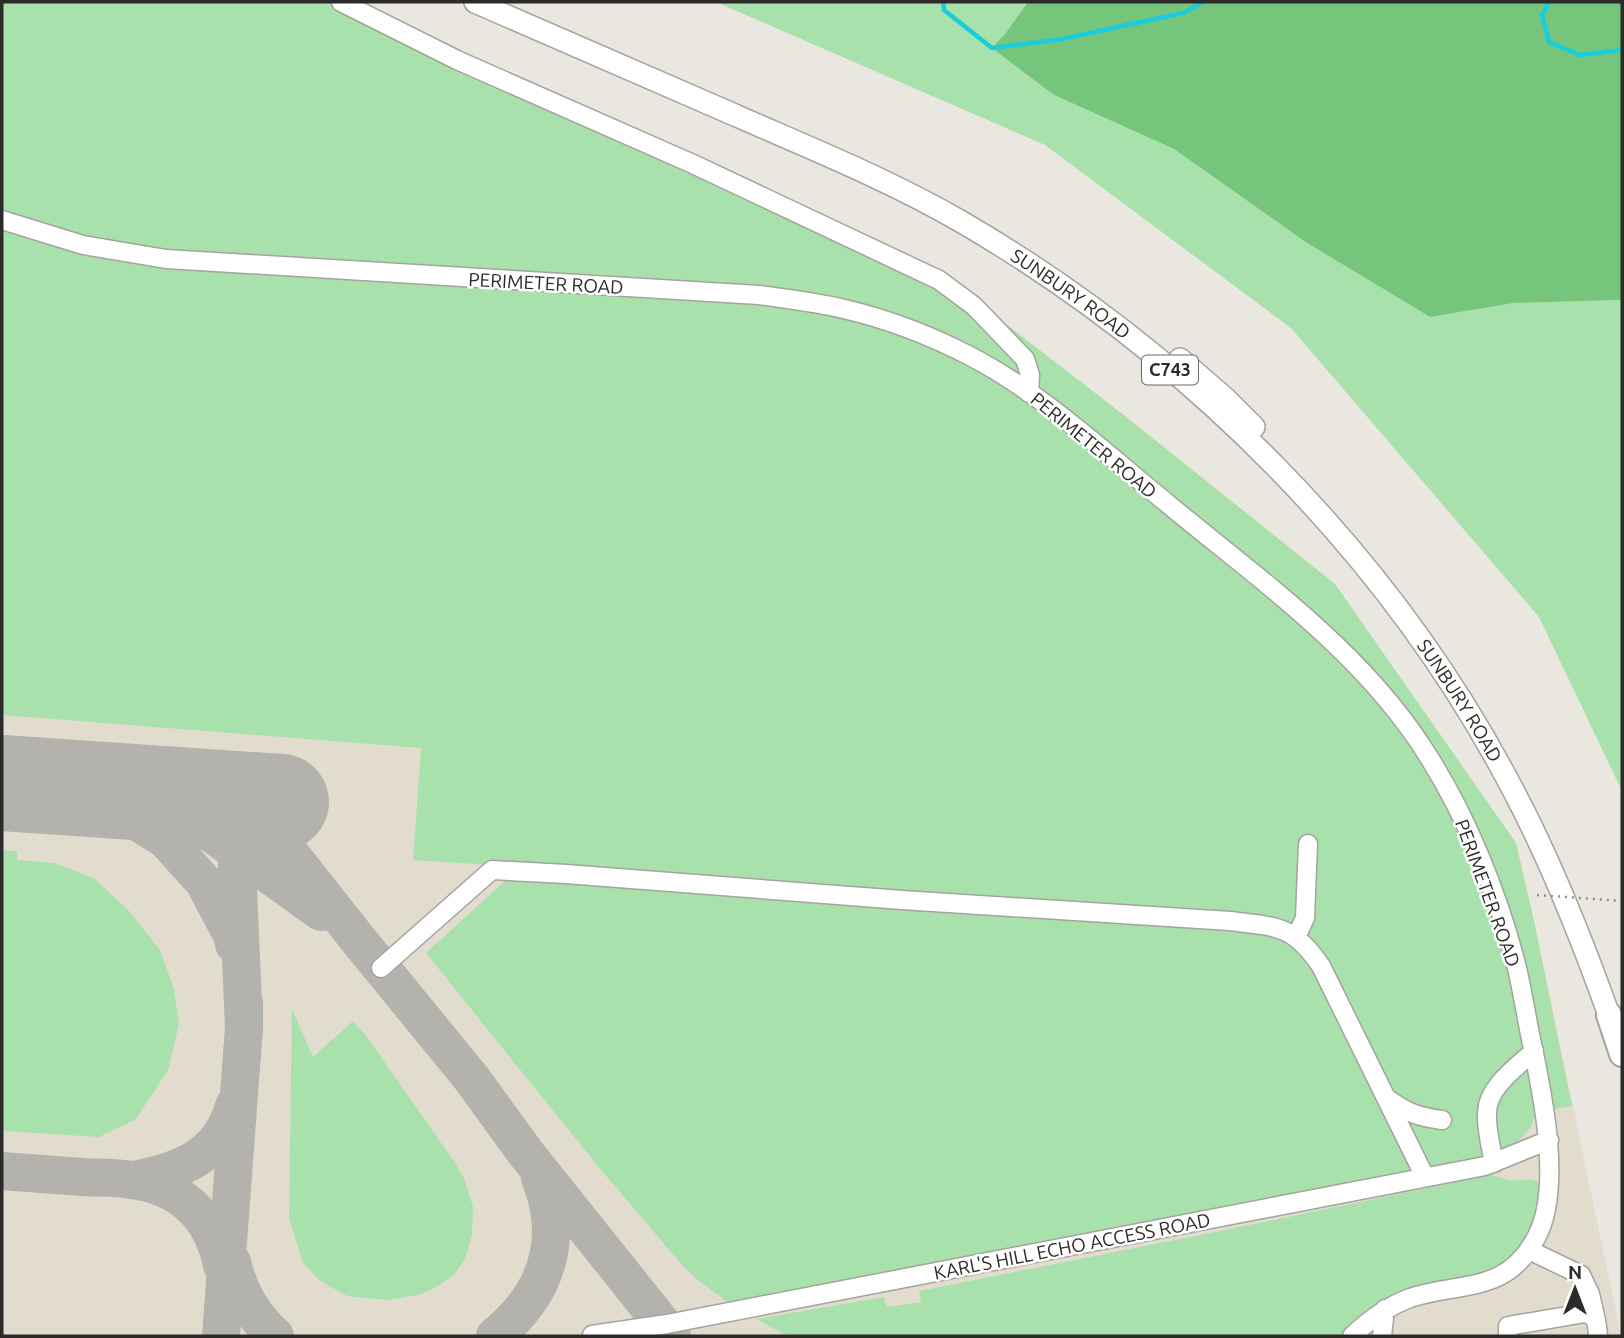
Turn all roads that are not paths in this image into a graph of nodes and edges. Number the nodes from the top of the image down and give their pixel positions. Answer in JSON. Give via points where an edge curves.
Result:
{"nodes":[{"id":1,"x":341,"y":2,"type":"edge"},
{"id":2,"x":475,"y":2,"type":"edge"},
{"id":3,"x":507,"y":2,"type":"edge"},
{"id":4,"x":2,"y":220,"type":"edge"},
{"id":5,"x":1030,"y":393,"type":"junction"},
{"id":6,"x":1308,"y":844,"type":"dead end"},
{"id":7,"x":1296,"y":937,"type":"junction"},
{"id":8,"x":382,"y":968,"type":"dead end"},
{"id":9,"x":1618,"y":1012,"type":"edge"},
{"id":10,"x":1534,"y":1051,"type":"junction"},
{"id":11,"x":1622,"y":1054,"type":"edge"},
{"id":12,"x":1385,"y":1097,"type":"junction"},
{"id":13,"x":1442,"y":1120,"type":"dead end"},
{"id":14,"x":1549,"y":1140,"type":"junction"},
{"id":15,"x":1494,"y":1163,"type":"junction"},
{"id":16,"x":1425,"y":1177,"type":"junction"},
{"id":17,"x":1529,"y":1250,"type":"junction"},
{"id":18,"x":1385,"y":1309,"type":"junction"},
{"id":19,"x":1597,"y":1328,"type":"edge"},
{"id":20,"x":592,"y":1335,"type":"edge"},
{"id":21,"x":1352,"y":1336,"type":"edge"},
{"id":22,"x":1382,"y":1336,"type":"edge"},
{"id":23,"x":1508,"y":1336,"type":"edge"}],
"edges":[{"from":1,"to":5,"type":"lane","via":[[457,60],[939,280],[974,306],[1026,359]]},
{"from":2,"to":9,"type":"main road","name":"SUNBURY ROAD","number":"C743","via":[[812,149],[962,223],[1101,313],[1227,420],[1346,542],[1447,679],[1513,789],[1587,955]]},
{"from":3,"to":9,"type":"main road","name":"SUNBURY ROAD","number":"C743","via":[[816,135],[962,209],[1024,244],[1106,301],[1225,398],[1371,552],[1469,686],[1552,838],[1596,938]]},
{"from":4,"to":5,"type":"lane","name":"PERIMETER ROAD","via":[[83,245],[166,259],[804,301],[887,321],[929,337]]},
{"from":5,"to":10,"type":"lane","name":"PERIMETER ROAD","via":[[1339,646],[1407,724],[1472,838],[1515,961]]},
{"from":6,"to":7,"type":"lane","via":[[1305,918]]},
{"from":7,"to":8,"type":"lane","via":[[1278,927],[1230,921],[492,870]]},
{"from":7,"to":12,"type":"lane","via":[[1321,966]]},
{"from":9,"to":11,"type":"highway","number":"C743"},
{"from":10,"to":14,"type":"lane","name":"PERIMETER ROAD"},
{"from":10,"to":15,"type":"lane","via":[[1503,1080],[1487,1105]]},
{"from":12,"to":13,"type":"lane","via":[[1420,1118]]},
{"from":12,"to":16,"type":"lane"},
{"from":14,"to":15,"type":"lane","name":"KARL'S HILL ECHO ACCESS ROAD"},
{"from":14,"to":17,"type":"lane","name":"PERIMETER ROAD","via":[[1548,1202]]},
{"from":15,"to":16,"type":"lane","name":"KARL'S HILL ECHO ACCESS ROAD"},
{"from":16,"to":20,"type":"lane","name":"KARL'S HILL ECHO ACCESS ROAD"},
{"from":17,"to":18,"type":"lane","name":"PERIMETER ROAD","via":[[1507,1271],[1482,1284],[1419,1296]]},
{"from":17,"to":19,"type":"lane","via":[[1581,1275]]},
{"from":18,"to":21,"type":"lane","name":"PERIMETER ROAD"},
{"from":18,"to":22,"type":"lane"},
{"from":19,"to":23,"type":"lane","via":[[1592,1315],[1585,1313],[1508,1326]]}]}
